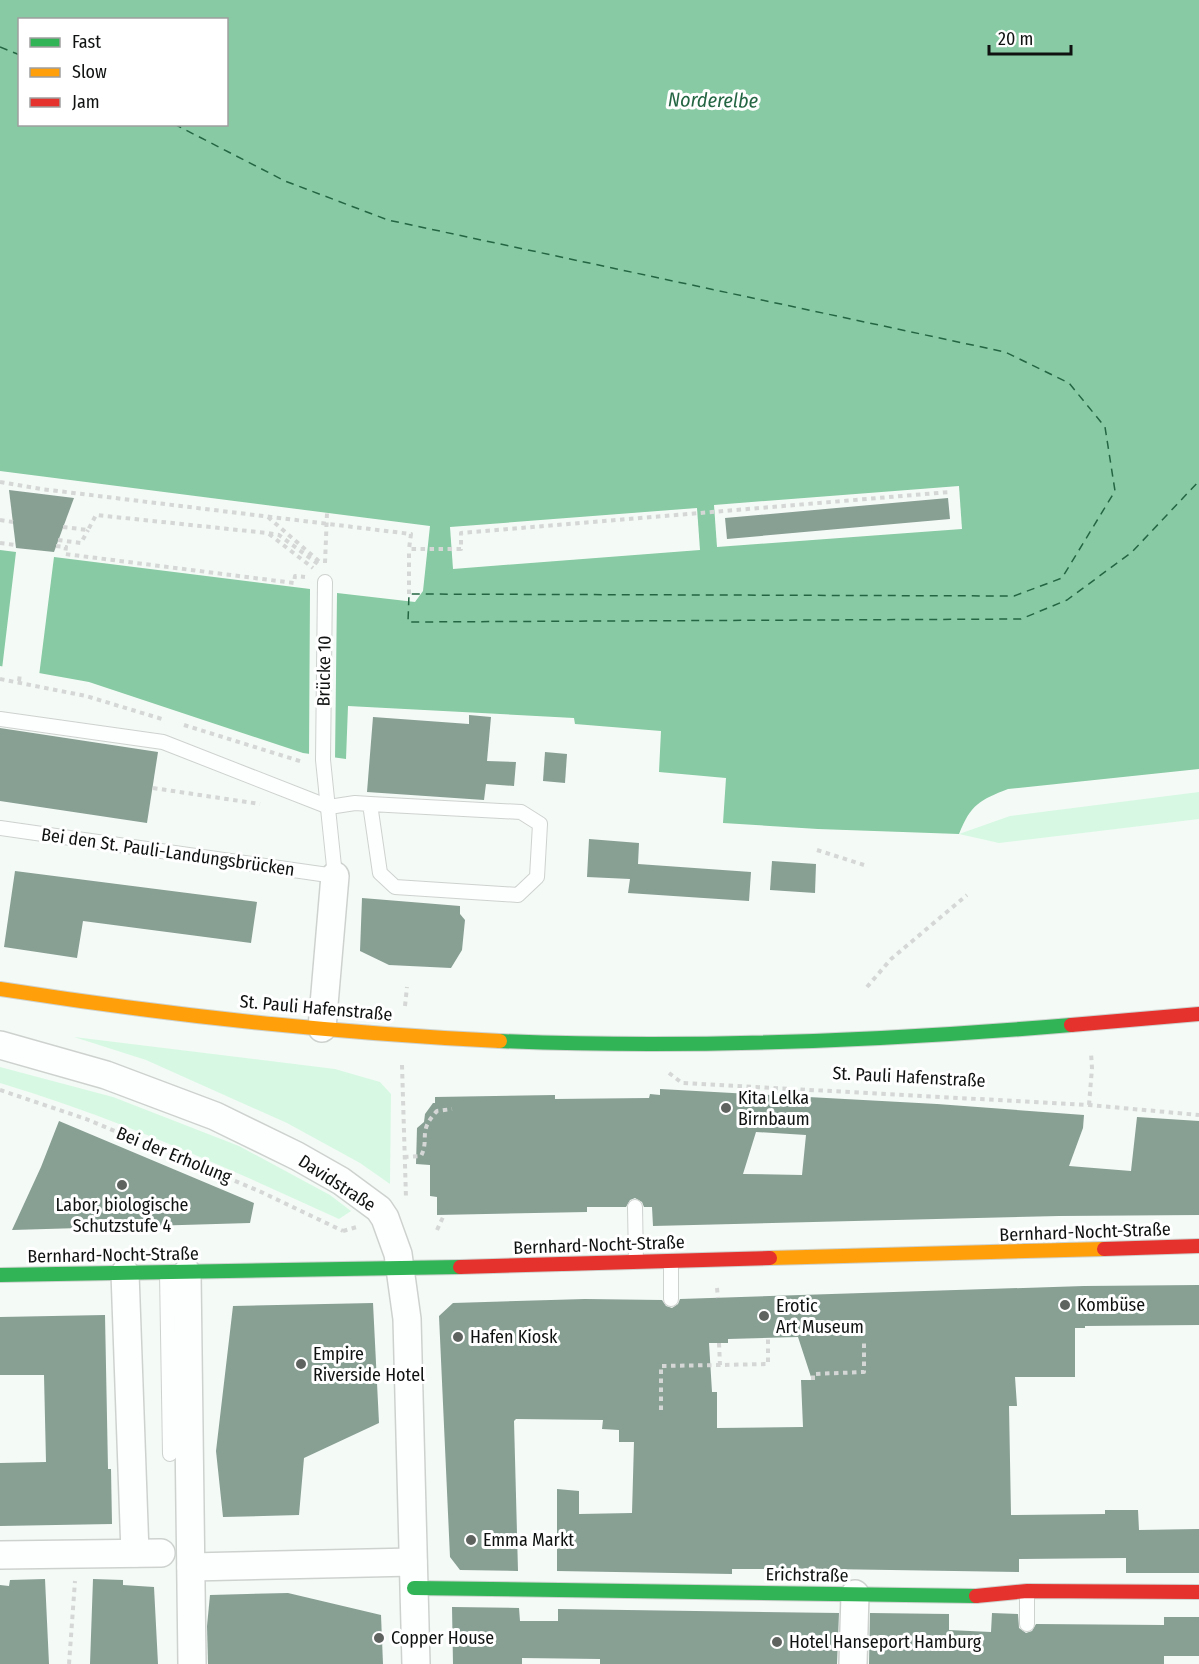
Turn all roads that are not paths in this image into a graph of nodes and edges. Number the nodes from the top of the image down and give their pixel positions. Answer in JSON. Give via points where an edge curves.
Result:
{"nodes":[{"id":1,"x":325,"y":575,"type":"road end"},
{"id":2,"x":0,"y":719,"type":"edge"},
{"id":3,"x":370,"y":804,"type":"junction"},
{"id":4,"x":329,"y":807,"type":"junction"},
{"id":5,"x":0,"y":828,"type":"edge"},
{"id":6,"x":335,"y":876,"type":"junction"},
{"id":7,"x":0,"y":989,"type":"edge"},
{"id":8,"x":1199,"y":1014,"type":"edge"},
{"id":9,"x":322,"y":1028,"type":"junction"},
{"id":10,"x":0,"y":1046,"type":"edge"},
{"id":11,"x":635,"y":1207,"type":"dead end"},
{"id":12,"x":1199,"y":1246,"type":"edge"},
{"id":13,"x":671,"y":1261,"type":"junction"},
{"id":14,"x":636,"y":1262,"type":"junction"},
{"id":15,"x":401,"y":1269,"type":"junction"},
{"id":16,"x":125,"y":1273,"type":"junction"},
{"id":17,"x":177,"y":1273,"type":"junction"},
{"id":18,"x":0,"y":1275,"type":"edge"},
{"id":19,"x":671,"y":1299,"type":"dead end"},
{"id":20,"x":170,"y":1454,"type":"dead end"},
{"id":21,"x":135,"y":1553,"type":"junction"},
{"id":22,"x":161,"y":1553,"type":"dead end"},
{"id":23,"x":0,"y":1555,"type":"edge"},
{"id":24,"x":191,"y":1567,"type":"junction"},
{"id":25,"x":413,"y":1575,"type":"junction"},
{"id":26,"x":1027,"y":1591,"type":"junction"},
{"id":27,"x":1199,"y":1592,"type":"edge"},
{"id":28,"x":855,"y":1594,"type":"junction"},
{"id":29,"x":1027,"y":1624,"type":"dead end"},
{"id":30,"x":192,"y":1664,"type":"edge"},
{"id":31,"x":416,"y":1664,"type":"edge"},
{"id":32,"x":853,"y":1664,"type":"edge"}],
"edges":[{"from":1,"to":4,"type":"lane","name":"Brücke 10","via":[[323,760]]},
{"from":2,"to":4,"type":"lane","via":[[163,742]]},
{"from":3,"to":3,"type":"lane","via":[[380,873],[394,886],[518,895],[537,877],[540,824],[521,812]]},
{"from":3,"to":4,"type":"lane"},
{"from":4,"to":6,"type":"lane"},
{"from":5,"to":6,"type":"lane","name":"Bei den St. Pauli-Landungsbrücken"},
{"from":6,"to":9,"type":"street"},
{"from":7,"to":9,"type":"street","name":"St. Pauli Hafenstraße","via":[[139,1009]]},
{"from":8,"to":9,"type":"street","name":"St. Pauli Hafenstraße","via":[[956,1034],[718,1042],[538,1042]]},
{"from":10,"to":15,"type":"street","name":"Davidstraße","via":[[117,1079],[215,1116],[297,1156],[379,1209],[393,1238]]},
{"from":11,"to":14,"type":"lane"},
{"from":12,"to":13,"type":"street","name":"Bernhard-Nocht-Straße"},
{"from":13,"to":14,"type":"street","name":"Bernhard-Nocht-Straße"},
{"from":13,"to":19,"type":"lane"},
{"from":14,"to":15,"type":"street","name":"Bernhard-Nocht-Straße"},
{"from":15,"to":17,"type":"street","name":"Bernhard-Nocht-Straße"},
{"from":15,"to":25,"type":"street","name":"Davidstraße","via":[[407,1319]]},
{"from":16,"to":17,"type":"street","name":"Bernhard-Nocht-Straße"},
{"from":16,"to":18,"type":"street","name":"Bernhard-Nocht-Straße"},
{"from":16,"to":21,"type":"street"},
{"from":17,"to":20,"type":"lane"},
{"from":17,"to":24,"type":"street"},
{"from":21,"to":22,"type":"street"},
{"from":21,"to":23,"type":"street"},
{"from":24,"to":25,"type":"street"},
{"from":24,"to":30,"type":"street"},
{"from":25,"to":28,"type":"street","name":"Erichstraße"},
{"from":25,"to":31,"type":"street","name":"Davidstraße"},
{"from":26,"to":27,"type":"street","name":"Erichstraße"},
{"from":26,"to":28,"type":"street","name":"Erichstraße","via":[[976,1596]]},
{"from":26,"to":29,"type":"lane"},
{"from":28,"to":32,"type":"street"}]}
